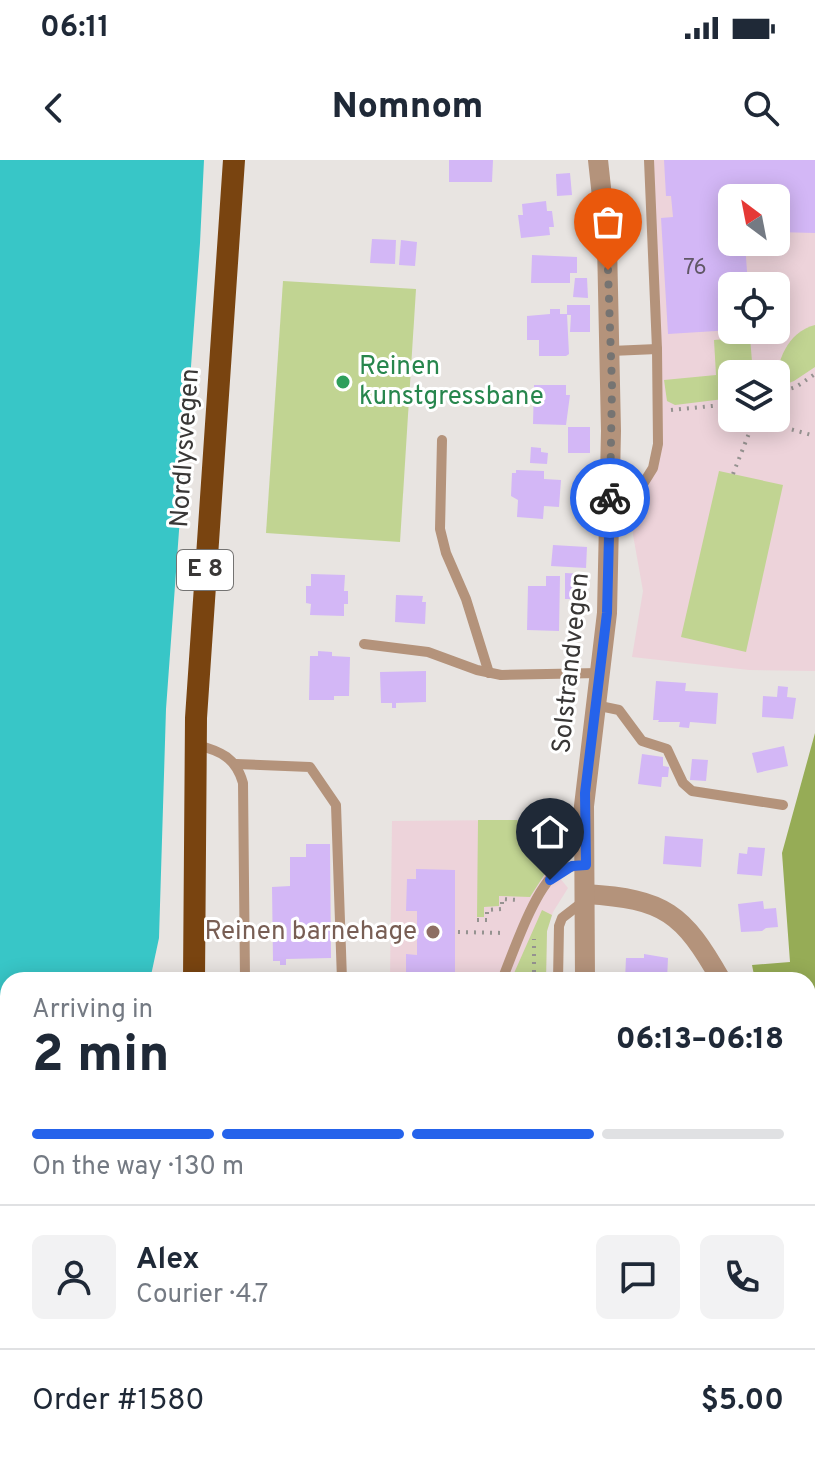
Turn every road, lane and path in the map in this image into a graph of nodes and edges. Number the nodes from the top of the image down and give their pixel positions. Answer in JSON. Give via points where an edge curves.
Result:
{"nodes":[{"id":1,"x":234,"y":160,"type":"edge"},
{"id":2,"x":598,"y":160,"type":"edge"},
{"id":3,"x":649,"y":160,"type":"edge"},
{"id":4,"x":657,"y":349,"type":"junction"},
{"id":5,"x":611,"y":351,"type":"junction"},
{"id":6,"x":815,"y":374,"type":"edge"},
{"id":7,"x":790,"y":389,"type":"edge"},
{"id":8,"x":718,"y":405,"type":"edge"},
{"id":9,"x":659,"y":410,"type":"junction"},
{"id":10,"x":790,"y":429,"type":"edge"},
{"id":11,"x":750,"y":432,"type":"edge"},
{"id":12,"x":815,"y":436,"type":"edge"},
{"id":13,"x":442,"y":440,"type":"dead end"},
{"id":14,"x":733,"y":474,"type":"dead end"},
{"id":15,"x":610,"y":494,"type":"junction"},
{"id":16,"x":364,"y":644,"type":"dead end"},
{"id":17,"x":489,"y":673,"type":"junction"},
{"id":18,"x":599,"y":673,"type":"junction"},
{"id":19,"x":595,"y":705,"type":"junction"},
{"id":20,"x":195,"y":745,"type":"junction"},
{"id":21,"x":236,"y":764,"type":"junction"},
{"id":22,"x":783,"y":805,"type":"dead end"},
{"id":23,"x":586,"y":865,"type":"junction"},
{"id":24,"x":586,"y":897,"type":"junction"},
{"id":25,"x":520,"y":900,"type":"dead end"},
{"id":26,"x":477,"y":920,"type":"dead end"},
{"id":27,"x":194,"y":972,"type":"edge"},
{"id":28,"x":245,"y":972,"type":"edge"},
{"id":29,"x":342,"y":972,"type":"edge"},
{"id":30,"x":505,"y":972,"type":"edge"},
{"id":31,"x":558,"y":972,"type":"edge"},
{"id":32,"x":585,"y":972,"type":"edge"},
{"id":33,"x":716,"y":972,"type":"edge"}],
"edges":[{"from":1,"to":20,"type":"highway","name":"Nordlysvegen","number":"E 8"},
{"from":2,"to":5,"type":"street","name":"Solstrandvegen"},
{"from":3,"to":4,"type":"lane"},
{"from":4,"to":5,"type":"lane"},
{"from":4,"to":9,"type":"lane"},
{"from":5,"to":15,"type":"street","name":"Solstrandvegen"},
{"from":6,"to":7,"type":"path"},
{"from":8,"to":9,"type":"path"},
{"from":9,"to":15,"type":"lane","via":[[653,468],[631,494]]},
{"from":10,"to":12,"type":"path"},
{"from":11,"to":14,"type":"path"},
{"from":13,"to":17,"type":"lane","via":[[440,529]]},
{"from":15,"to":18,"type":"street","name":"Solstrandvegen","via":[[607,613]]},
{"from":16,"to":17,"type":"lane","via":[[428,652]]},
{"from":17,"to":18,"type":"lane"},
{"from":18,"to":19,"type":"street","name":"Solstrandvegen"},
{"from":19,"to":22,"type":"lane","via":[[619,710],[642,741],[667,749],[692,791]]},
{"from":19,"to":23,"type":"street","name":"Solstrandvegen","via":[[585,793]]},
{"from":20,"to":21,"type":"lane"},
{"from":20,"to":27,"type":"highway","name":"Nordlysvegen","number":"E 8"},
{"from":21,"to":28,"type":"lane","via":[[244,792]]},
{"from":21,"to":29,"type":"lane","via":[[310,767],[336,805]]},
{"from":23,"to":24,"type":"street","name":"Solstrandvegen"},
{"from":23,"to":30,"type":"lane","via":[[572,866],[550,880]]},
{"from":24,"to":31,"type":"lane","via":[[559,926]]},
{"from":24,"to":32,"type":"street","name":"Solstrandvegen"},
{"from":24,"to":33,"type":"street","via":[[625,897],[671,913],[692,933]]},
{"from":25,"to":26,"type":"path","via":[[502,899],[502,909],[487,910],[487,920]]}]}
